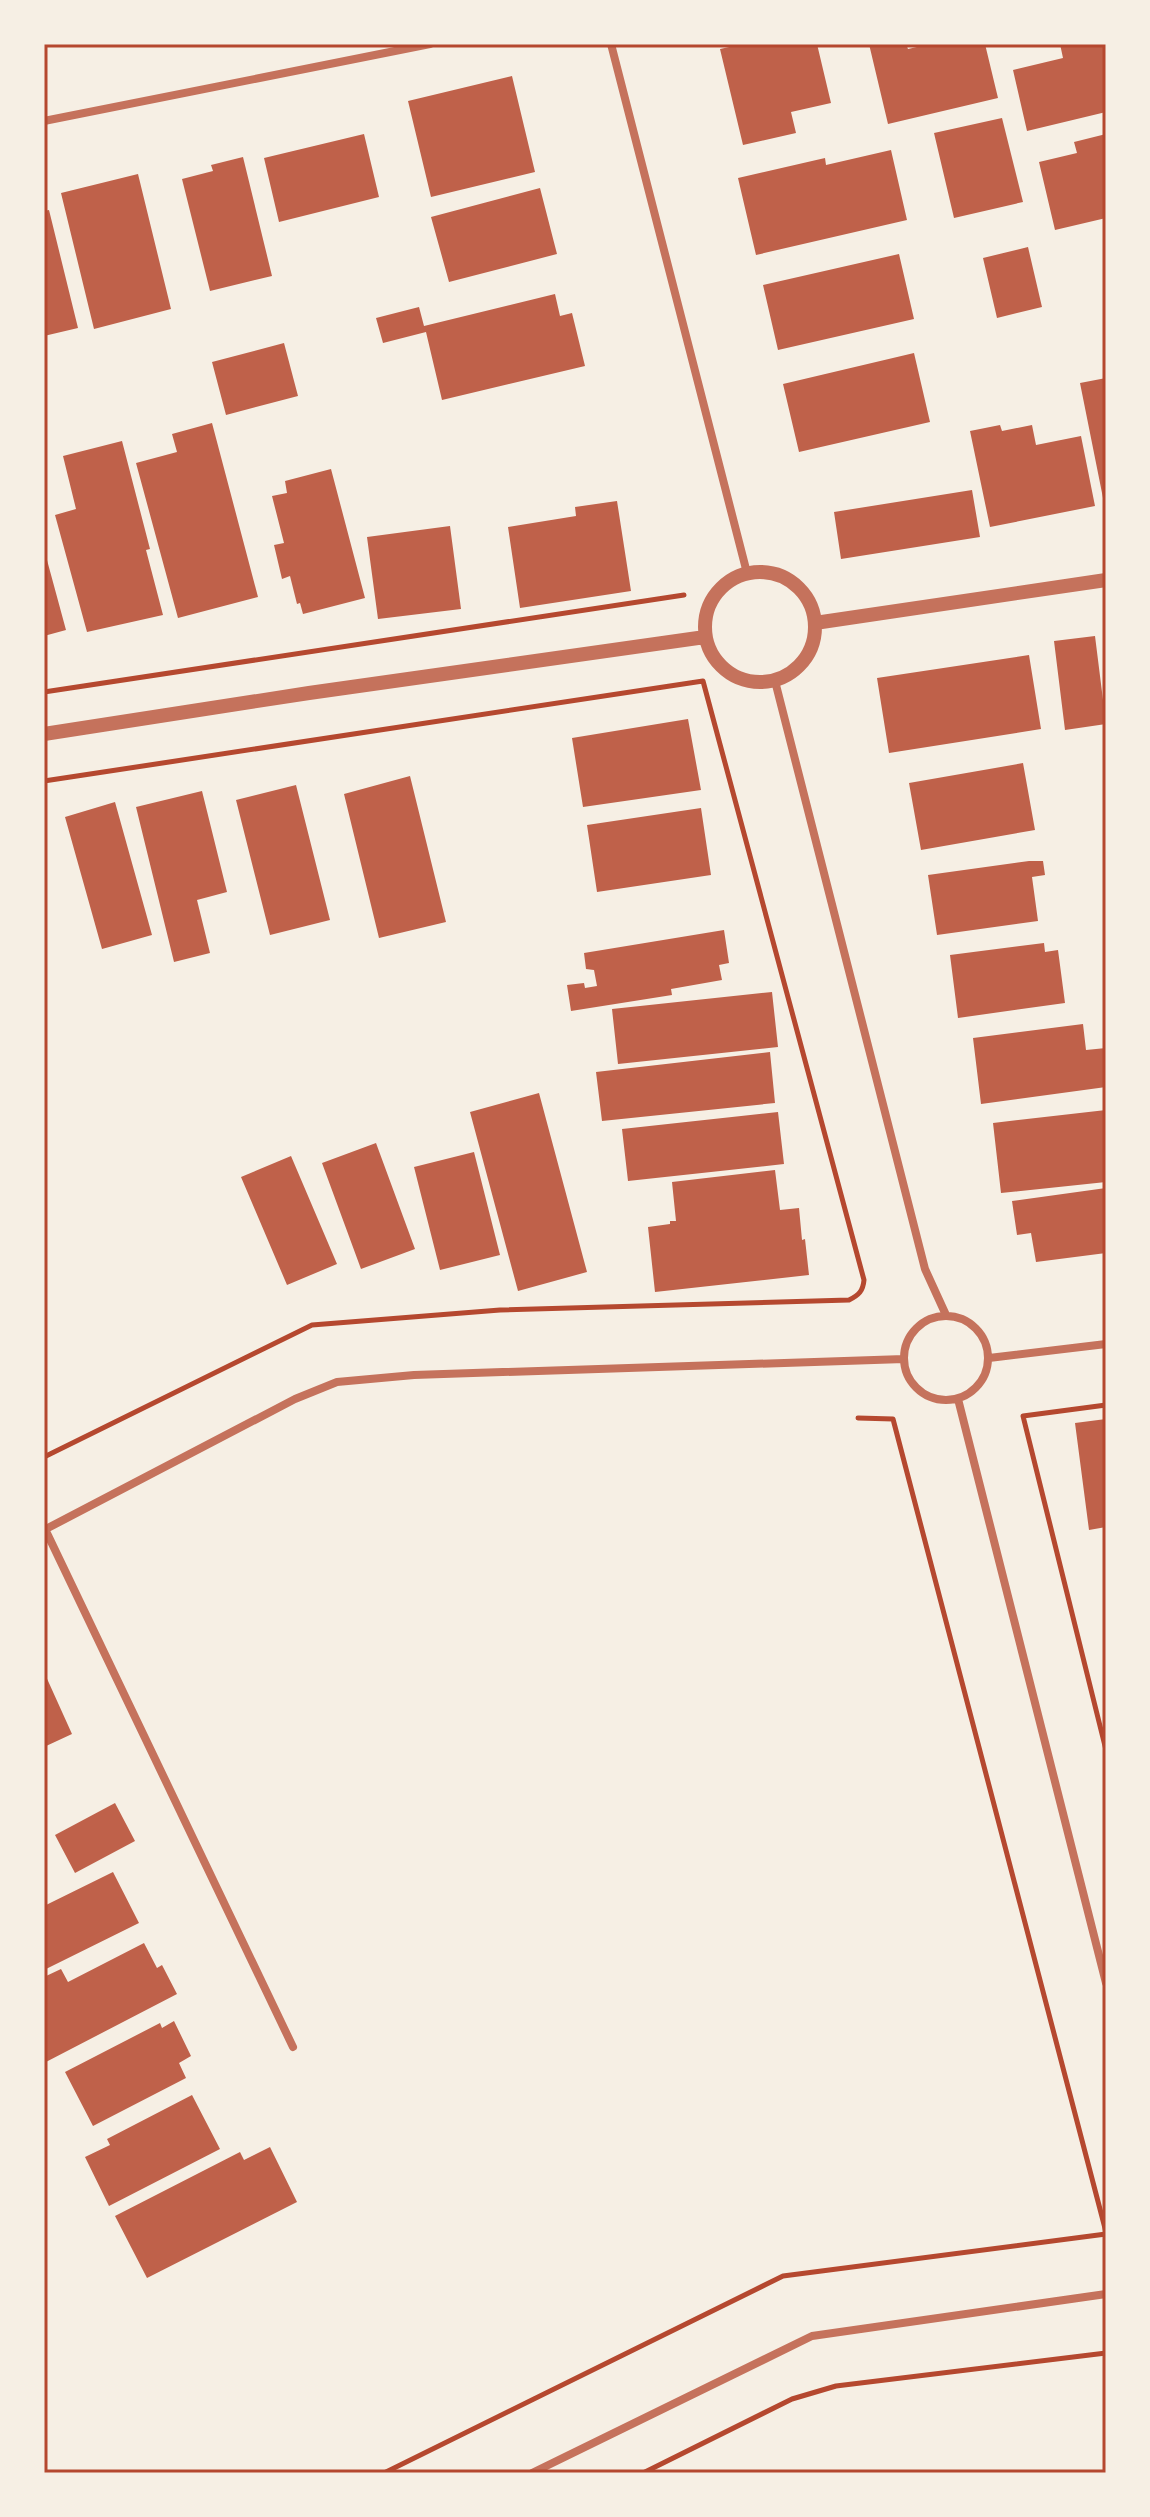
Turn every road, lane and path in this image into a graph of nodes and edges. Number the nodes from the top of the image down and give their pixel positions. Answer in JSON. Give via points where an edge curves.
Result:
{"nodes":[{"id":1,"x":430,"y":44,"type":"edge"},
{"id":2,"x":611,"y":44,"type":"edge"},
{"id":3,"x":44,"y":121,"type":"edge"},
{"id":4,"x":747,"y":573,"type":"junction"},
{"id":5,"x":1106,"y":580,"type":"edge"},
{"id":6,"x":684,"y":595,"type":"dead end"},
{"id":7,"x":815,"y":623,"type":"junction"},
{"id":8,"x":705,"y":637,"type":"junction"},
{"id":9,"x":775,"y":681,"type":"junction"},
{"id":10,"x":44,"y":692,"type":"edge"},
{"id":11,"x":44,"y":734,"type":"edge"},
{"id":12,"x":44,"y":781,"type":"edge"},
{"id":13,"x":946,"y":1315,"type":"junction"},
{"id":14,"x":1106,"y":1344,"type":"edge"},
{"id":15,"x":989,"y":1358,"type":"junction"},
{"id":16,"x":904,"y":1359,"type":"junction"},
{"id":17,"x":958,"y":1399,"type":"junction"},
{"id":18,"x":1106,"y":1405,"type":"edge"},
{"id":19,"x":858,"y":1418,"type":"dead end"},
{"id":20,"x":44,"y":1457,"type":"edge"},
{"id":21,"x":45,"y":1529,"type":"edge"},
{"id":22,"x":1106,"y":1750,"type":"edge"},
{"id":23,"x":1106,"y":1983,"type":"edge"},
{"id":24,"x":293,"y":2047,"type":"dead end"},
{"id":25,"x":1106,"y":2233,"type":"edge"},
{"id":26,"x":1106,"y":2294,"type":"edge"},
{"id":27,"x":1106,"y":2353,"type":"edge"},
{"id":28,"x":384,"y":2473,"type":"edge"},
{"id":29,"x":532,"y":2473,"type":"edge"},
{"id":30,"x":643,"y":2473,"type":"edge"}],
"edges":[{"from":1,"to":3,"type":"street"},
{"from":2,"to":4,"type":"street"},
{"from":4,"to":7,"type":"street","via":[[784,577],[810,604]]},
{"from":4,"to":8,"type":"street","via":[[718,590],[705,620]]},
{"from":5,"to":7,"type":"street"},
{"from":6,"to":10,"type":"path"},
{"from":7,"to":9,"type":"street","via":[[801,665]]},
{"from":8,"to":9,"type":"street","via":[[723,669],[756,683]]},
{"from":8,"to":11,"type":"street"},
{"from":9,"to":13,"type":"street","via":[[925,1269]]},
{"from":12,"to":20,"type":"path","via":[[703,681],[864,1280],[858,1295],[849,1300],[500,1310],[312,1325]]},
{"from":13,"to":15,"type":"street","via":[[971,1323]]},
{"from":13,"to":16,"type":"street","via":[[920,1324],[911,1334]]},
{"from":14,"to":15,"type":"street"},
{"from":15,"to":17,"type":"street","via":[[981,1384]]},
{"from":16,"to":17,"type":"street","via":[[906,1373],[923,1393]]},
{"from":16,"to":21,"type":"street","via":[[337,1382]]},
{"from":17,"to":23,"type":"street"},
{"from":18,"to":22,"type":"path","via":[[1023,1416]]},
{"from":19,"to":25,"type":"path","via":[[893,1419]]},
{"from":21,"to":24,"type":"street"},
{"from":25,"to":28,"type":"path","via":[[783,2276]]},
{"from":26,"to":29,"type":"street","via":[[812,2336]]},
{"from":27,"to":30,"type":"path","via":[[836,2386],[792,2399]]}]}
